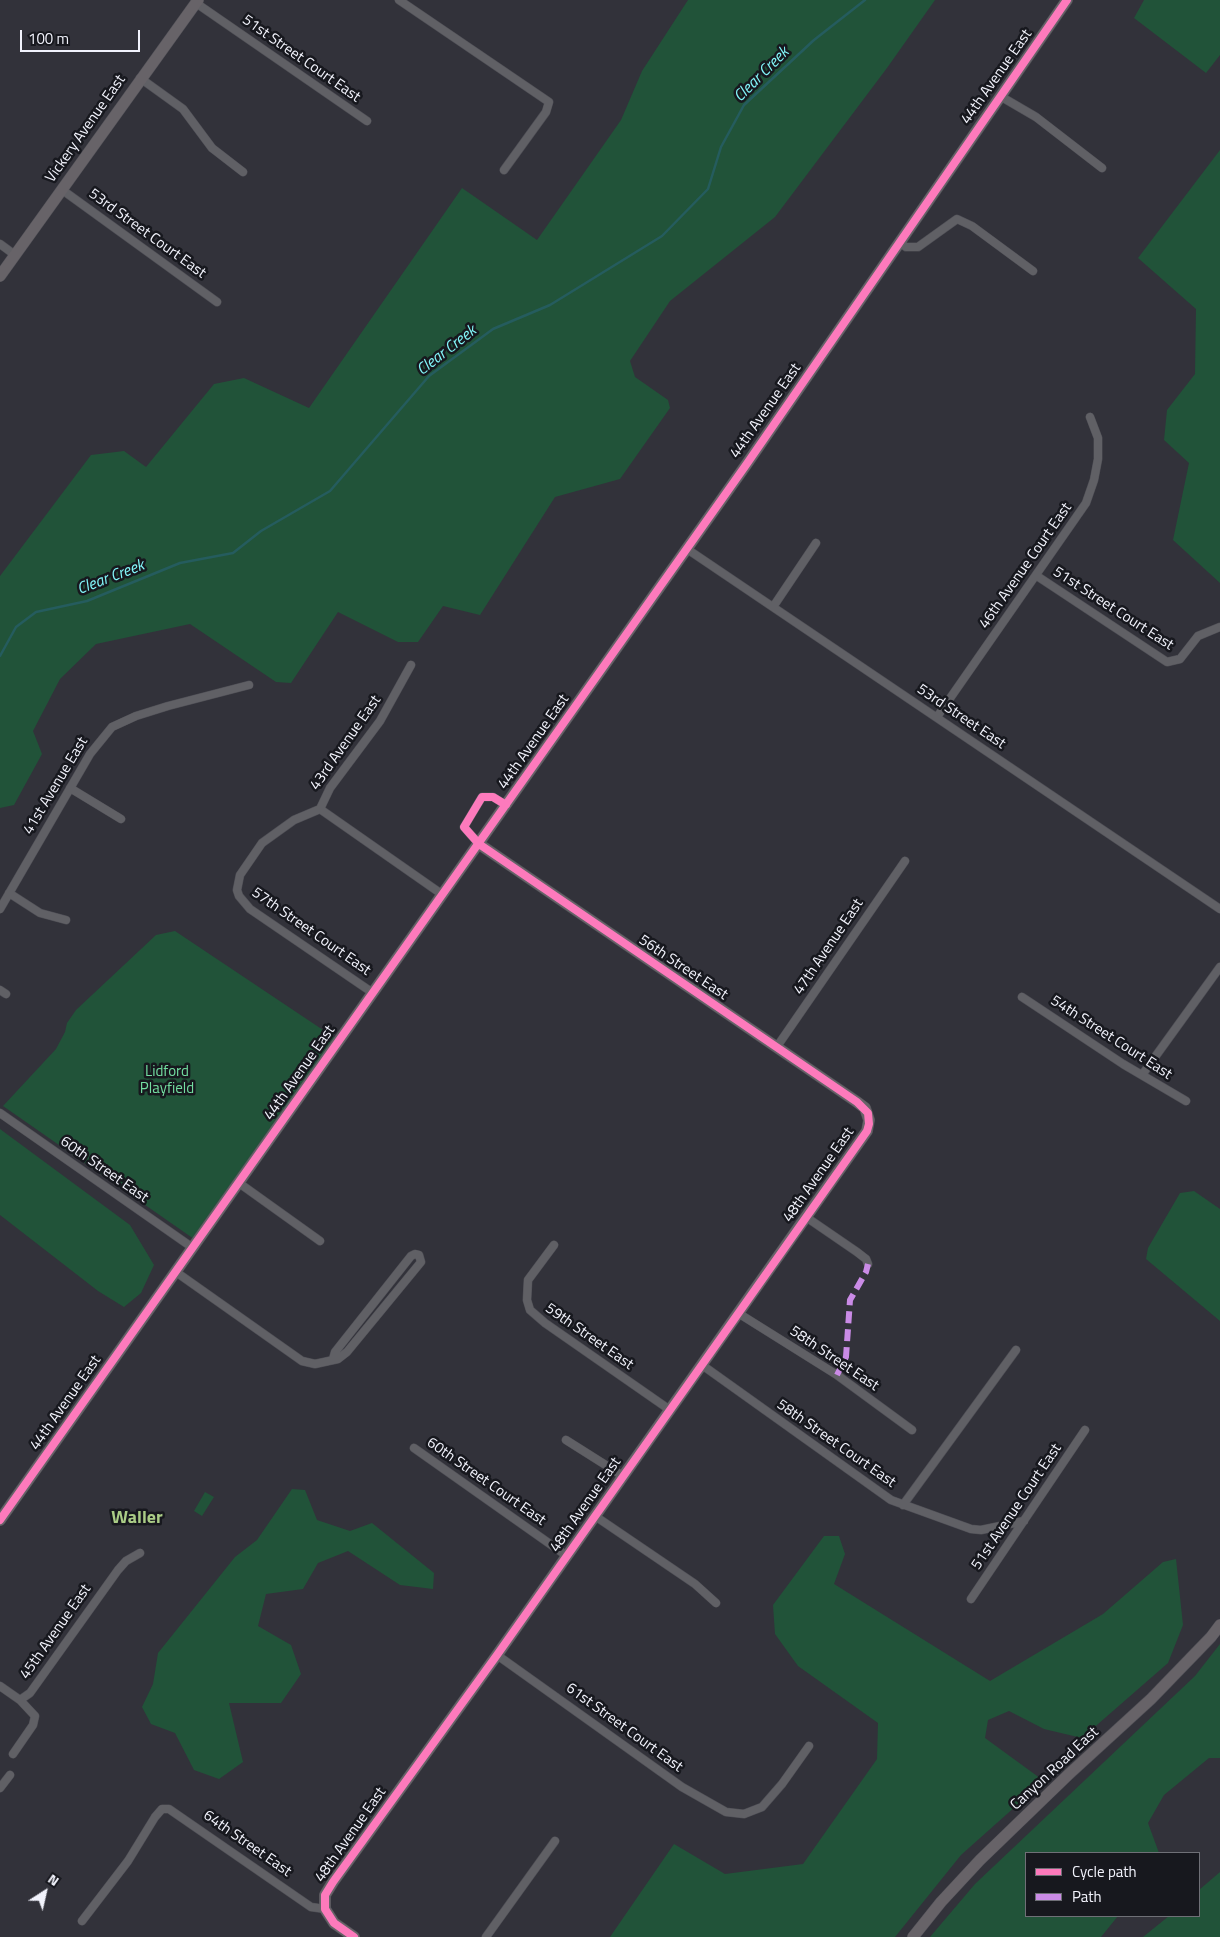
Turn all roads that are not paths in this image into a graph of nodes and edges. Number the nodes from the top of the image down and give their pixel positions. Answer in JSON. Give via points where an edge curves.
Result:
{"nodes":[{"id":1,"x":399,"y":0,"type":"edge"},
{"id":2,"x":1067,"y":0,"type":"edge"},
{"id":3,"x":197,"y":1,"type":"edge"},
{"id":4,"x":140,"y":78,"type":"junction"},
{"id":5,"x":1000,"y":96,"type":"junction"},
{"id":6,"x":367,"y":121,"type":"dead end"},
{"id":7,"x":1102,"y":168,"type":"dead end"},
{"id":8,"x":504,"y":170,"type":"dead end"},
{"id":9,"x":243,"y":172,"type":"dead end"},
{"id":10,"x":61,"y":189,"type":"junction"},
{"id":11,"x":899,"y":242,"type":"junction"},
{"id":12,"x":0,"y":244,"type":"edge"},
{"id":13,"x":15,"y":255,"type":"junction"},
{"id":14,"x":1033,"y":271,"type":"dead end"},
{"id":15,"x":0,"y":276,"type":"edge"},
{"id":16,"x":217,"y":302,"type":"dead end"},
{"id":17,"x":1090,"y":417,"type":"dead end"},
{"id":18,"x":816,"y":543,"type":"dead end"},
{"id":19,"x":687,"y":549,"type":"junction"},
{"id":20,"x":1037,"y":576,"type":"junction"},
{"id":21,"x":773,"y":607,"type":"junction"},
{"id":22,"x":1220,"y":627,"type":"edge"},
{"id":23,"x":411,"y":665,"type":"dead end"},
{"id":24,"x":249,"y":685,"type":"dead end"},
{"id":25,"x":937,"y":717,"type":"junction"},
{"id":26,"x":70,"y":788,"type":"junction"},
{"id":27,"x":506,"y":804,"type":"junction"},
{"id":28,"x":320,"y":809,"type":"junction"},
{"id":29,"x":120,"y":819,"type":"dead end"},
{"id":30,"x":479,"y":844,"type":"junction"},
{"id":31,"x":905,"y":861,"type":"dead end"},
{"id":32,"x":237,"y":890,"type":"joint"},
{"id":33,"x":8,"y":893,"type":"junction"},
{"id":34,"x":442,"y":895,"type":"junction"},
{"id":35,"x":0,"y":909,"type":"edge"},
{"id":36,"x":1220,"y":909,"type":"edge"},
{"id":37,"x":66,"y":920,"type":"dead end"},
{"id":38,"x":1220,"y":967,"type":"edge"},
{"id":39,"x":373,"y":993,"type":"junction"},
{"id":40,"x":1022,"y":997,"type":"dead end"},
{"id":41,"x":776,"y":1048,"type":"junction"},
{"id":42,"x":1142,"y":1076,"type":"junction"},
{"id":43,"x":1186,"y":1101,"type":"dead end"},
{"id":44,"x":0,"y":1113,"type":"edge"},
{"id":45,"x":869,"y":1117,"type":"joint"},
{"id":46,"x":239,"y":1183,"type":"junction"},
{"id":47,"x":806,"y":1217,"type":"junction"},
{"id":48,"x":320,"y":1241,"type":"dead end"},
{"id":49,"x":554,"y":1245,"type":"dead end"},
{"id":50,"x":193,"y":1248,"type":"junction"},
{"id":51,"x":868,"y":1264,"type":"dead end"},
{"id":52,"x":176,"y":1272,"type":"junction"},
{"id":53,"x":738,"y":1313,"type":"junction"},
{"id":54,"x":1016,"y":1350,"type":"dead end"},
{"id":55,"x":333,"y":1359,"type":"junction"},
{"id":56,"x":702,"y":1365,"type":"junction"},
{"id":57,"x":670,"y":1410,"type":"junction"},
{"id":58,"x":912,"y":1430,"type":"dead end"},
{"id":59,"x":1085,"y":1430,"type":"dead end"},
{"id":60,"x":566,"y":1440,"type":"dead end"},
{"id":61,"x":414,"y":1448,"type":"dead end"},
{"id":62,"x":623,"y":1476,"type":"junction"},
{"id":63,"x":903,"y":1505,"type":"junction"},
{"id":64,"x":595,"y":1516,"type":"junction"},
{"id":65,"x":0,"y":1520,"type":"edge"},
{"id":66,"x":1024,"y":1521,"type":"junction"},
{"id":67,"x":140,"y":1553,"type":"dead end"},
{"id":68,"x":567,"y":1556,"type":"junction"},
{"id":69,"x":971,"y":1600,"type":"dead end"},
{"id":70,"x":716,"y":1603,"type":"dead end"},
{"id":71,"x":1220,"y":1624,"type":"edge"},
{"id":72,"x":497,"y":1655,"type":"junction"},
{"id":73,"x":0,"y":1686,"type":"edge"},
{"id":74,"x":20,"y":1700,"type":"junction"},
{"id":75,"x":809,"y":1746,"type":"dead end"},
{"id":76,"x":13,"y":1754,"type":"dead end"},
{"id":77,"x":10,"y":1775,"type":"dead end"},
{"id":78,"x":0,"y":1788,"type":"edge"},
{"id":79,"x":555,"y":1840,"type":"dead end"},
{"id":80,"x":325,"y":1909,"type":"junction"},
{"id":81,"x":82,"y":1920,"type":"dead end"},
{"id":82,"x":354,"y":1937,"type":"edge"},
{"id":83,"x":486,"y":1937,"type":"edge"},
{"id":84,"x":912,"y":1937,"type":"edge"}],
"edges":[{"from":1,"to":8,"type":"street","via":[[549,102],[546,112]]},
{"from":2,"to":5,"type":"street","name":"44th Avenue East"},
{"from":3,"to":4,"type":"street","name":"Vickery Avenue East"},
{"from":3,"to":6,"type":"street","name":"51st Street Court East"},
{"from":4,"to":9,"type":"street","via":[[183,109],[212,148]]},
{"from":4,"to":10,"type":"street","name":"Vickery Avenue East"},
{"from":5,"to":7,"type":"street","via":[[1036,117]]},
{"from":5,"to":11,"type":"street","name":"44th Avenue East"},
{"from":10,"to":13,"type":"street","name":"Vickery Avenue East"},
{"from":10,"to":16,"type":"street","name":"53rd Street Court East"},
{"from":11,"to":14,"type":"street","via":[[906,247],[918,247],[956,219],[972,226]]},
{"from":11,"to":19,"type":"street","name":"44th Avenue East"},
{"from":12,"to":13,"type":"street"},
{"from":13,"to":15,"type":"street","name":"Vickery Avenue East"},
{"from":17,"to":20,"type":"street","name":"46th Avenue Court East","via":[[1099,446],[1094,480],[1081,511]]},
{"from":18,"to":21,"type":"street"},
{"from":19,"to":21,"type":"street","name":"53rd Street East"},
{"from":19,"to":27,"type":"street","name":"44th Avenue East"},
{"from":20,"to":22,"type":"street","name":"51st Street Court East","via":[[1167,662],[1180,659],[1198,636]]},
{"from":20,"to":25,"type":"street","name":"46th Avenue Court East"},
{"from":21,"to":25,"type":"street","name":"53rd Street East"},
{"from":23,"to":28,"type":"street","name":"43rd Avenue East","via":[[380,722],[330,788]]},
{"from":24,"to":26,"type":"street","name":"41st Avenue East","via":[[118,723],[102,738]]},
{"from":25,"to":36,"type":"street","name":"53rd Street East"},
{"from":26,"to":29,"type":"street"},
{"from":26,"to":33,"type":"street","name":"41st Avenue East"},
{"from":27,"to":30,"type":"street","name":"44th Avenue East"},
{"from":27,"to":30,"type":"street","via":[[493,797],[482,797],[464,827]]},
{"from":28,"to":32,"type":"street","name":"43rd Avenue East","via":[[294,820],[262,843],[240,875]]},
{"from":28,"to":34,"type":"street"},
{"from":30,"to":34,"type":"street","name":"44th Avenue East"},
{"from":30,"to":41,"type":"street","name":"56th Street East"},
{"from":31,"to":41,"type":"street","name":"47th Avenue East"},
{"from":32,"to":39,"type":"street","name":"57th Street Court East","via":[[241,901],[250,909]]},
{"from":33,"to":35,"type":"street","name":"41st Avenue East"},
{"from":33,"to":37,"type":"street","via":[[40,913]]},
{"from":34,"to":39,"type":"street","name":"44th Avenue East"},
{"from":38,"to":42,"type":"street"},
{"from":39,"to":46,"type":"street","name":"44th Avenue East"},
{"from":40,"to":42,"type":"street","name":"54th Street Court East"},
{"from":41,"to":45,"type":"street","name":"56th Street East","via":[[857,1102]]},
{"from":42,"to":43,"type":"street","name":"54th Street Court East"},
{"from":44,"to":50,"type":"street","name":"60th Street East"},
{"from":45,"to":47,"type":"street","name":"48th Avenue East","via":[[867,1131]]},
{"from":46,"to":48,"type":"street"},
{"from":46,"to":50,"type":"street","name":"44th Avenue East"},
{"from":47,"to":51,"type":"street","via":[[858,1252]]},
{"from":47,"to":53,"type":"street","name":"48th Avenue East"},
{"from":49,"to":57,"type":"street","name":"59th Street East","via":[[528,1280],[526,1300],[530,1310]]},
{"from":50,"to":52,"type":"street","name":"44th Avenue East"},
{"from":52,"to":55,"type":"street","via":[[302,1361],[315,1364]]},
{"from":52,"to":65,"type":"street","name":"44th Avenue East"},
{"from":53,"to":56,"type":"street","name":"48th Avenue East"},
{"from":53,"to":58,"type":"street","name":"58th Street East","via":[[837,1376]]},
{"from":54,"to":63,"type":"street"},
{"from":55,"to":55,"type":"street","via":[[338,1359],[353,1345],[421,1262],[419,1255],[411,1256],[335,1352]]},
{"from":56,"to":57,"type":"street","name":"48th Avenue East"},
{"from":56,"to":63,"type":"street","name":"58th Street Court East","via":[[877,1492]]},
{"from":57,"to":62,"type":"street","name":"48th Avenue East"},
{"from":59,"to":66,"type":"street","name":"51st Avenue Court East"},
{"from":60,"to":62,"type":"street"},
{"from":61,"to":68,"type":"street","name":"60th Street Court East"},
{"from":62,"to":64,"type":"street","name":"48th Avenue East"},
{"from":63,"to":66,"type":"street","name":"58th Street Court East","via":[[971,1529]]},
{"from":64,"to":68,"type":"street","name":"48th Avenue East"},
{"from":64,"to":70,"type":"street","via":[[695,1584]]},
{"from":66,"to":69,"type":"street","name":"51st Avenue Court East"},
{"from":67,"to":74,"type":"street","name":"45th Avenue East","via":[[118,1570],[30,1693]]},
{"from":68,"to":72,"type":"street","name":"48th Avenue East"},
{"from":71,"to":84,"type":"street","name":"Canyon Road East","via":[[1151,1699],[980,1860]]},
{"from":72,"to":75,"type":"street","name":"61st Street Court East","via":[[682,1787],[726,1812],[755,1811],[770,1800]]},
{"from":72,"to":80,"type":"street","name":"48th Avenue East","via":[[333,1882],[325,1895]]},
{"from":73,"to":74,"type":"street"},
{"from":74,"to":76,"type":"street","name":"45th Avenue East","via":[[32,1711],[35,1719]]},
{"from":77,"to":78,"type":"street"},
{"from":79,"to":83,"type":"street"},
{"from":80,"to":81,"type":"street","name":"64th Street East","via":[[311,1907],[169,1809],[162,1810],[155,1817],[128,1861]]},
{"from":80,"to":82,"type":"street","via":[[334,1923]]}]}
